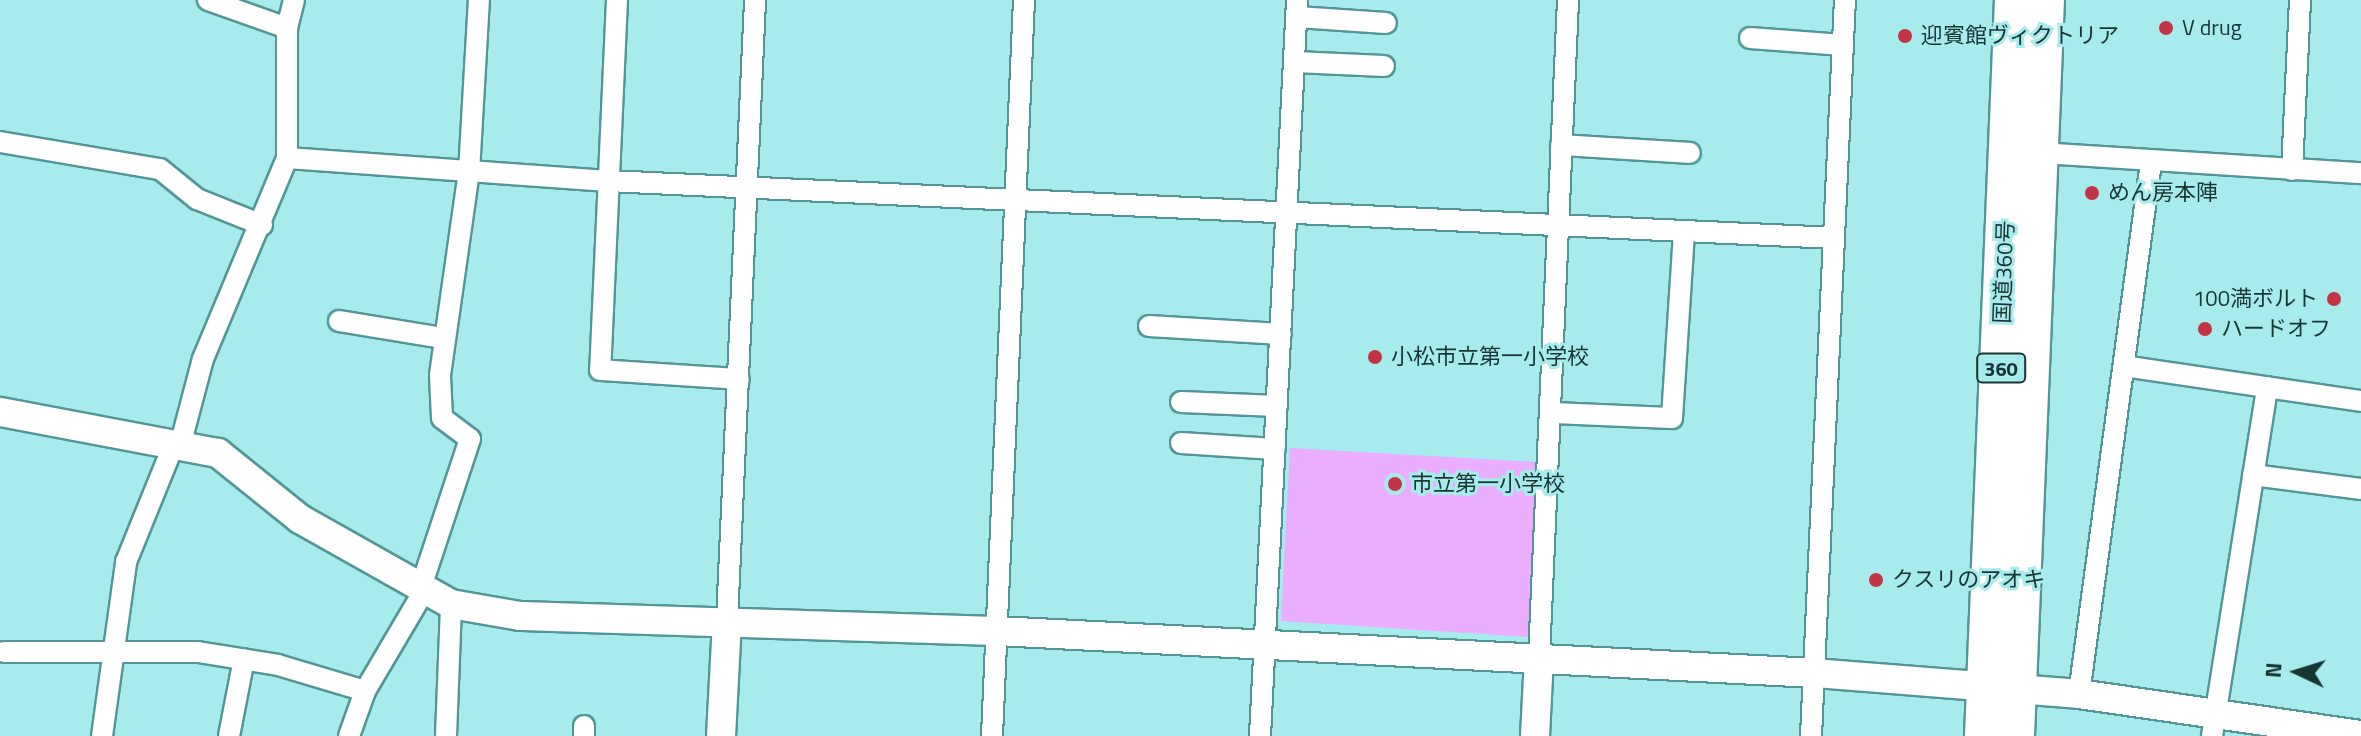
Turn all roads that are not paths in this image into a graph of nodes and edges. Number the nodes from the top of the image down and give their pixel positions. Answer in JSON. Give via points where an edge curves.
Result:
{"nodes":[{"id":1,"x":208,"y":0,"type":"edge"},
{"id":2,"x":294,"y":0,"type":"edge"},
{"id":3,"x":479,"y":0,"type":"edge"},
{"id":4,"x":617,"y":0,"type":"edge"},
{"id":5,"x":755,"y":0,"type":"edge"},
{"id":6,"x":1024,"y":0,"type":"edge"},
{"id":7,"x":1568,"y":0,"type":"edge"},
{"id":8,"x":1845,"y":0,"type":"edge"},
{"id":9,"x":2013,"y":0,"type":"edge"},
{"id":10,"x":2046,"y":0,"type":"edge"},
{"id":11,"x":2300,"y":0,"type":"edge"},
{"id":12,"x":1297,"y":8,"type":"edge"},
{"id":13,"x":1386,"y":23,"type":"dead end"},
{"id":14,"x":287,"y":28,"type":"junction"},
{"id":15,"x":1750,"y":38,"type":"dead end"},
{"id":16,"x":1843,"y":45,"type":"junction"},
{"id":17,"x":1295,"y":62,"type":"junction"},
{"id":18,"x":1384,"y":66,"type":"dead end"},
{"id":19,"x":0,"y":142,"type":"edge"},
{"id":20,"x":1561,"y":145,"type":"junction"},
{"id":21,"x":1690,"y":153,"type":"dead end"},
{"id":22,"x":2041,"y":153,"type":"junction"},
{"id":23,"x":287,"y":158,"type":"junction"},
{"id":24,"x":2151,"y":162,"type":"junction"},
{"id":25,"x":2292,"y":170,"type":"junction"},
{"id":26,"x":469,"y":172,"type":"junction"},
{"id":27,"x":2361,"y":173,"type":"edge"},
{"id":28,"x":608,"y":181,"type":"junction"},
{"id":29,"x":749,"y":187,"type":"junction"},
{"id":30,"x":1016,"y":199,"type":"junction"},
{"id":31,"x":1287,"y":213,"type":"junction"},
{"id":32,"x":262,"y":225,"type":"junction"},
{"id":33,"x":1557,"y":226,"type":"junction"},
{"id":34,"x":1684,"y":231,"type":"junction"},
{"id":35,"x":1833,"y":238,"type":"junction"},
{"id":36,"x":339,"y":321,"type":"dead end"},
{"id":37,"x":1149,"y":326,"type":"dead end"},
{"id":38,"x":1281,"y":334,"type":"junction"},
{"id":39,"x":443,"y":338,"type":"junction"},
{"id":40,"x":2124,"y":366,"type":"junction"},
{"id":41,"x":739,"y":379,"type":"junction"},
{"id":42,"x":2267,"y":387,"type":"junction"},
{"id":43,"x":2361,"y":401,"type":"edge"},
{"id":44,"x":1181,"y":402,"type":"dead end"},
{"id":45,"x":1277,"y":406,"type":"junction"},
{"id":46,"x":0,"y":412,"type":"edge"},
{"id":47,"x":1552,"y":413,"type":"junction"},
{"id":48,"x":181,"y":442,"type":"junction"},
{"id":49,"x":1181,"y":443,"type":"dead end"},
{"id":50,"x":1275,"y":449,"type":"junction"},
{"id":51,"x":2253,"y":475,"type":"junction"},
{"id":52,"x":2361,"y":489,"type":"edge"},
{"id":53,"x":423,"y":588,"type":"junction"},
{"id":54,"x":451,"y":604,"type":"junction"},
{"id":55,"x":727,"y":620,"type":"junction"},
{"id":56,"x":997,"y":631,"type":"junction"},
{"id":57,"x":1264,"y":645,"type":"junction"},
{"id":58,"x":114,"y":648,"type":"junction"},
{"id":59,"x":4,"y":652,"type":"dead end"},
{"id":60,"x":1539,"y":657,"type":"junction"},
{"id":61,"x":244,"y":659,"type":"junction"},
{"id":62,"x":1814,"y":673,"type":"junction"},
{"id":63,"x":2002,"y":687,"type":"junction"},
{"id":64,"x":365,"y":691,"type":"junction"},
{"id":65,"x":2079,"y":694,"type":"junction"},
{"id":66,"x":2214,"y":725,"type":"edge"},
{"id":67,"x":2360,"y":730,"type":"edge"},
{"id":68,"x":102,"y":736,"type":"edge"},
{"id":69,"x":229,"y":736,"type":"edge"},
{"id":70,"x":349,"y":736,"type":"edge"},
{"id":71,"x":446,"y":736,"type":"edge"},
{"id":72,"x":721,"y":736,"type":"edge"},
{"id":73,"x":992,"y":736,"type":"edge"},
{"id":74,"x":1260,"y":736,"type":"edge"},
{"id":75,"x":1535,"y":736,"type":"edge"},
{"id":76,"x":1811,"y":736,"type":"edge"},
{"id":77,"x":1983,"y":736,"type":"edge"},
{"id":78,"x":2016,"y":736,"type":"edge"}],
"edges":[{"from":1,"to":14,"type":"street"},
{"from":2,"to":14,"type":"street"},
{"from":3,"to":26,"type":"street"},
{"from":4,"to":28,"type":"street"},
{"from":5,"to":29,"type":"street"},
{"from":6,"to":30,"type":"street"},
{"from":7,"to":20,"type":"street"},
{"from":8,"to":16,"type":"street"},
{"from":9,"to":63,"type":"highway","name":"国道360号","number":"360"},
{"from":10,"to":22,"type":"highway","name":"国道360号","number":"360"},
{"from":11,"to":25,"type":"street"},
{"from":12,"to":13,"type":"street"},
{"from":12,"to":17,"type":"street"},
{"from":14,"to":23,"type":"street"},
{"from":15,"to":16,"type":"street"},
{"from":16,"to":35,"type":"street"},
{"from":17,"to":18,"type":"street"},
{"from":17,"to":31,"type":"street"},
{"from":19,"to":32,"type":"street","via":[[160,169],[197,199]]},
{"from":20,"to":21,"type":"street"},
{"from":20,"to":33,"type":"street"},
{"from":22,"to":24,"type":"street"},
{"from":22,"to":63,"type":"highway","name":"国道360号","number":"360"},
{"from":23,"to":26,"type":"street"},
{"from":23,"to":32,"type":"street"},
{"from":24,"to":25,"type":"street"},
{"from":24,"to":40,"type":"street"},
{"from":25,"to":27,"type":"street"},
{"from":26,"to":28,"type":"street"},
{"from":26,"to":39,"type":"street"},
{"from":28,"to":29,"type":"street"},
{"from":28,"to":41,"type":"street","via":[[600,370]]},
{"from":29,"to":30,"type":"street"},
{"from":29,"to":41,"type":"street"},
{"from":30,"to":31,"type":"street"},
{"from":30,"to":56,"type":"street"},
{"from":31,"to":33,"type":"street"},
{"from":31,"to":38,"type":"street"},
{"from":32,"to":48,"type":"street","via":[[203,359]]},
{"from":33,"to":34,"type":"street"},
{"from":33,"to":47,"type":"street"},
{"from":34,"to":35,"type":"street"},
{"from":34,"to":47,"type":"street","via":[[1672,418]]},
{"from":35,"to":62,"type":"street"},
{"from":36,"to":39,"type":"street"},
{"from":37,"to":38,"type":"street"},
{"from":38,"to":45,"type":"street"},
{"from":39,"to":53,"type":"street","via":[[442,418],[470,439]]},
{"from":40,"to":42,"type":"street"},
{"from":40,"to":65,"type":"street"},
{"from":41,"to":55,"type":"street"},
{"from":42,"to":43,"type":"street"},
{"from":42,"to":51,"type":"street"},
{"from":44,"to":45,"type":"street"},
{"from":45,"to":50,"type":"street"},
{"from":46,"to":48,"type":"street"},
{"from":47,"to":60,"type":"street"},
{"from":48,"to":53,"type":"street","via":[[242,467],[300,519]]},
{"from":48,"to":58,"type":"street","via":[[173,446],[126,562]]},
{"from":49,"to":50,"type":"street"},
{"from":50,"to":57,"type":"street"},
{"from":51,"to":52,"type":"street"},
{"from":51,"to":66,"type":"street"},
{"from":53,"to":54,"type":"street"},
{"from":53,"to":64,"type":"street"},
{"from":54,"to":55,"type":"street","via":[[520,616]]},
{"from":54,"to":71,"type":"street"},
{"from":55,"to":56,"type":"street"},
{"from":55,"to":72,"type":"street"},
{"from":56,"to":57,"type":"street"},
{"from":56,"to":73,"type":"street"},
{"from":57,"to":60,"type":"street"},
{"from":57,"to":74,"type":"street"},
{"from":58,"to":59,"type":"street"},
{"from":58,"to":61,"type":"street"},
{"from":58,"to":68,"type":"street"},
{"from":60,"to":62,"type":"street"},
{"from":60,"to":75,"type":"street"},
{"from":61,"to":64,"type":"street"},
{"from":61,"to":69,"type":"street"},
{"from":62,"to":63,"type":"street"},
{"from":62,"to":76,"type":"street"},
{"from":63,"to":65,"type":"street"},
{"from":63,"to":77,"type":"highway","name":"国道360号","number":"360"},
{"from":63,"to":78,"type":"highway","name":"国道360号","number":"360"},
{"from":64,"to":70,"type":"street"},
{"from":65,"to":66,"type":"street"},
{"from":66,"to":67,"type":"street"}]}
